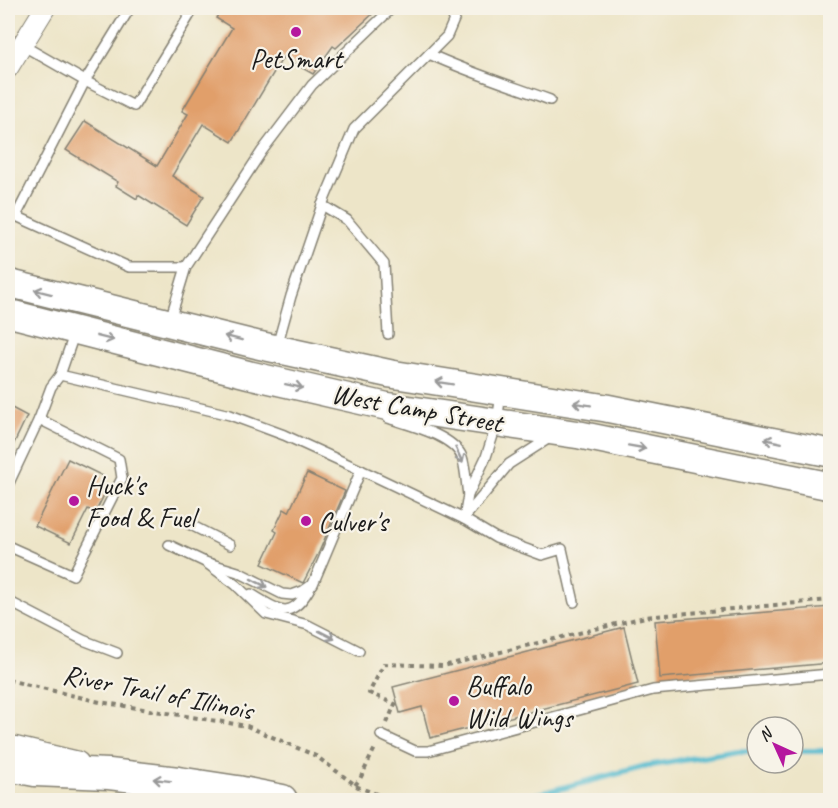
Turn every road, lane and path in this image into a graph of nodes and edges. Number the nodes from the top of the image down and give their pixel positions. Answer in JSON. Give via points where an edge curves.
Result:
{"nodes":[{"id":1,"x":45,"y":8,"type":"edge"},
{"id":2,"x":130,"y":8,"type":"edge"},
{"id":3,"x":194,"y":8,"type":"edge"},
{"id":4,"x":392,"y":8,"type":"edge"},
{"id":5,"x":459,"y":8,"type":"edge"},
{"id":6,"x":22,"y":45,"type":"junction"},
{"id":7,"x":429,"y":54,"type":"junction"},
{"id":8,"x":8,"y":68,"type":"edge"},
{"id":9,"x":85,"y":81,"type":"junction"},
{"id":10,"x":550,"y":100,"type":"dead end"},
{"id":11,"x":322,"y":206,"type":"junction"},
{"id":12,"x":186,"y":267,"type":"junction"},
{"id":13,"x":9,"y":282,"type":"edge"},
{"id":14,"x":16,"y":318,"type":"edge"},
{"id":15,"x":170,"y":322,"type":"junction"},
{"id":16,"x":76,"y":331,"type":"junction"},
{"id":17,"x":388,"y":334,"type":"dead end"},
{"id":18,"x":277,"y":349,"type":"junction"},
{"id":19,"x":60,"y":375,"type":"junction"},
{"id":20,"x":502,"y":392,"type":"junction"},
{"id":21,"x":335,"y":394,"type":"junction"},
{"id":22,"x":39,"y":419,"type":"junction"},
{"id":23,"x":497,"y":423,"type":"junction"},
{"id":24,"x":559,"y":432,"type":"junction"},
{"id":25,"x":831,"y":453,"type":"edge"},
{"id":26,"x":361,"y":470,"type":"junction"},
{"id":27,"x":8,"y":485,"type":"edge"},
{"id":28,"x":831,"y":486,"type":"edge"},
{"id":29,"x":468,"y":495,"type":"junction"},
{"id":30,"x":464,"y":519,"type":"junction"},
{"id":31,"x":181,"y":520,"type":"dead end"},
{"id":32,"x":230,"y":544,"type":"dead end"},
{"id":33,"x":169,"y":545,"type":"dead end"},
{"id":34,"x":8,"y":546,"type":"edge"},
{"id":35,"x":205,"y":562,"type":"junction"},
{"id":36,"x":313,"y":584,"type":"junction"},
{"id":37,"x":236,"y":585,"type":"junction"},
{"id":38,"x":831,"y":600,"type":"edge"},
{"id":39,"x":8,"y":601,"type":"edge"},
{"id":40,"x":574,"y":602,"type":"dead end"},
{"id":41,"x":359,"y":651,"type":"dead end"},
{"id":42,"x":117,"y":653,"type":"dead end"},
{"id":43,"x":831,"y":674,"type":"edge"},
{"id":44,"x":8,"y":680,"type":"edge"},
{"id":45,"x":387,"y":723,"type":"dead end"},
{"id":46,"x":381,"y":735,"type":"dead end"},
{"id":47,"x":375,"y":748,"type":"dead end"},
{"id":48,"x":8,"y":749,"type":"edge"},
{"id":49,"x":8,"y":766,"type":"edge"},
{"id":50,"x":109,"y":774,"type":"junction"},
{"id":51,"x":356,"y":786,"type":"junction"},
{"id":52,"x":282,"y":801,"type":"edge"},
{"id":53,"x":392,"y":801,"type":"edge"}],
"edges":[{"from":1,"to":6,"type":"street"},
{"from":2,"to":9,"type":"lane"},
{"from":3,"to":9,"type":"lane","via":[[134,106]]},
{"from":4,"to":12,"type":"lane","via":[[312,85],[262,150]]},
{"from":5,"to":7,"type":"lane","via":[[447,36]]},
{"from":6,"to":8,"type":"street"},
{"from":6,"to":9,"type":"lane"},
{"from":7,"to":10,"type":"lane","via":[[465,71]]},
{"from":7,"to":11,"type":"lane","via":[[354,129]]},
{"from":9,"to":12,"type":"lane","via":[[16,216],[129,267]]},
{"from":11,"to":17,"type":"lane","via":[[346,219],[384,264]]},
{"from":11,"to":18,"type":"lane"},
{"from":12,"to":15,"type":"lane"},
{"from":15,"to":13,"type":"main road","name":"West Camp Street","one_way":true},
{"from":14,"to":16,"type":"main road","name":"West Camp Street"},
{"from":18,"to":15,"type":"main road","name":"West Camp Street","one_way":true},
{"from":16,"to":19,"type":"lane"},
{"from":16,"to":21,"type":"main road","name":"West Camp Street","one_way":true},
{"from":20,"to":18,"type":"main road","name":"West Camp Street","one_way":true,"via":[[391,374]]},
{"from":19,"to":22,"type":"lane"},
{"from":19,"to":26,"type":"lane","via":[[230,415]]},
{"from":20,"to":23,"type":"lane"},
{"from":25,"to":20,"type":"main road","name":"West Camp Street","one_way":true,"via":[[606,408]]},
{"from":21,"to":23,"type":"main road","name":"West Camp Street","via":[[385,406]]},
{"from":21,"to":29,"type":"lane","one_way":true,"via":[[350,407],[426,431],[453,444],[462,457]]},
{"from":22,"to":27,"type":"lane"},
{"from":22,"to":34,"type":"lane","via":[[119,459],[122,478],[73,575]]},
{"from":23,"to":24,"type":"main road","name":"West Camp Street"},
{"from":23,"to":29,"type":"lane"},
{"from":24,"to":28,"type":"main road","name":"West Camp Street","one_way":true},
{"from":24,"to":30,"type":"lane","via":[[509,464]]},
{"from":26,"to":30,"type":"lane"},
{"from":26,"to":36,"type":"lane"},
{"from":29,"to":30,"type":"lane"},
{"from":30,"to":40,"type":"lane","via":[[496,538],[542,555],[562,549]]},
{"from":31,"to":32,"type":"lane"},
{"from":33,"to":35,"type":"lane"},
{"from":35,"to":36,"type":"lane","one_way":true,"via":[[238,572],[282,594],[292,595]]},
{"from":35,"to":37,"type":"lane"},
{"from":36,"to":37,"type":"lane","via":[[302,603],[292,609],[277,609]]},
{"from":37,"to":41,"type":"lane","one_way":true,"via":[[266,614],[308,625]]},
{"from":38,"to":45,"type":"path","via":[[645,617],[443,666],[384,664],[369,693],[395,704]]},
{"from":39,"to":42,"type":"lane"},
{"from":43,"to":46,"type":"lane","via":[[653,690],[428,751],[416,751]]},
{"from":44,"to":51,"type":"path","name":"River Trail of Illinois","via":[[100,702],[247,726],[316,756]]},
{"from":47,"to":51,"type":"path"},
{"from":48,"to":50,"type":"main road"},
{"from":49,"to":50,"type":"main road"},
{"from":52,"to":50,"type":"main road","one_way":true},
{"from":51,"to":53,"type":"path","name":"River Trail of Illinois"}]}
